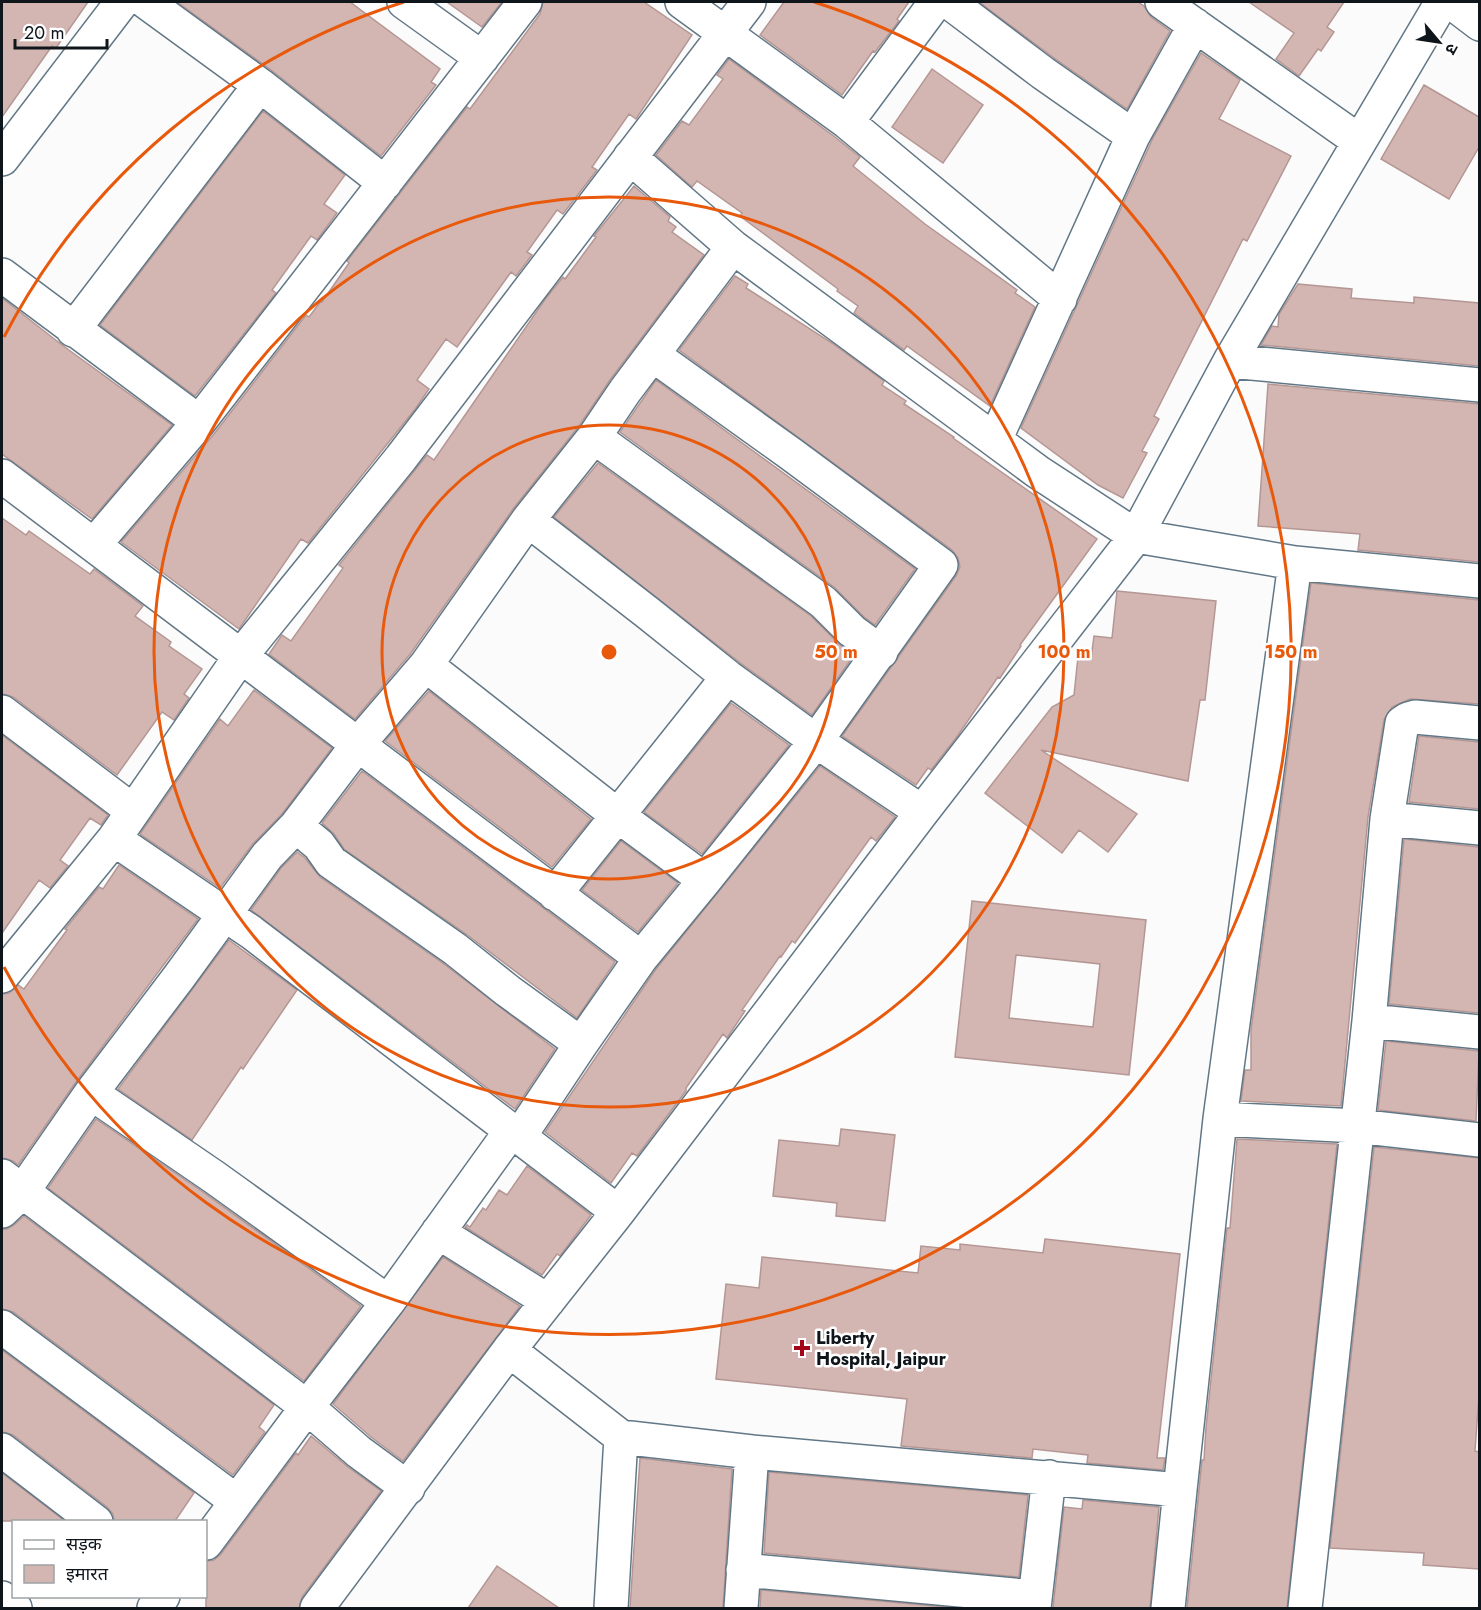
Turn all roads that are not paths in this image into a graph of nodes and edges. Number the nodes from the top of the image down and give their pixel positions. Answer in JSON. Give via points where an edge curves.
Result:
{"nodes":[{"id":1,"x":122,"y":2,"type":"edge"},
{"id":2,"x":146,"y":2,"type":"edge"},
{"id":3,"x":404,"y":2,"type":"edge"},
{"id":4,"x":525,"y":2,"type":"edge"},
{"id":5,"x":682,"y":2,"type":"edge"},
{"id":6,"x":749,"y":2,"type":"edge"},
{"id":7,"x":936,"y":2,"type":"edge"},
{"id":8,"x":949,"y":2,"type":"edge"},
{"id":9,"x":1162,"y":2,"type":"edge"},
{"id":10,"x":1442,"y":2,"type":"edge"},
{"id":11,"x":1451,"y":2,"type":"edge"},
{"id":12,"x":1479,"y":24,"type":"edge"},
{"id":13,"x":1195,"y":25,"type":"junction"},
{"id":14,"x":725,"y":33,"type":"junction"},
{"id":15,"x":482,"y":58,"type":"junction"},
{"id":16,"x":260,"y":85,"type":"junction"},
{"id":17,"x":847,"y":122,"type":"junction"},
{"id":18,"x":1133,"y":136,"type":"junction"},
{"id":19,"x":1359,"y":141,"type":"junction"},
{"id":20,"x":630,"y":157,"type":"junction"},
{"id":21,"x":2,"y":159,"type":"edge"},
{"id":22,"x":385,"y":183,"type":"junction"},
{"id":23,"x":733,"y":247,"type":"junction"},
{"id":24,"x":2,"y":275,"type":"edge"},
{"id":25,"x":1060,"y":299,"type":"junction"},
{"id":26,"x":73,"y":330,"type":"junction"},
{"id":27,"x":653,"y":355,"type":"junction"},
{"id":28,"x":1230,"y":361,"type":"junction"},
{"id":29,"x":1479,"y":385,"type":"edge"},
{"id":30,"x":199,"y":422,"type":"junction"},
{"id":31,"x":594,"y":437,"type":"junction"},
{"id":32,"x":995,"y":440,"type":"junction"},
{"id":33,"x":2,"y":476,"type":"edge"},
{"id":34,"x":528,"y":520,"type":"junction"},
{"id":35,"x":1136,"y":536,"type":"junction"},
{"id":36,"x":94,"y":545,"type":"junction"},
{"id":37,"x":1295,"y":563,"type":"junction"},
{"id":38,"x":1479,"y":581,"type":"edge"},
{"id":39,"x":881,"y":652,"type":"junction"},
{"id":40,"x":240,"y":657,"type":"junction"},
{"id":41,"x":426,"y":665,"type":"junction"},
{"id":42,"x":728,"y":677,"type":"junction"},
{"id":43,"x":2,"y":712,"type":"edge"},
{"id":44,"x":1479,"y":723,"type":"edge"},
{"id":45,"x":816,"y":741,"type":"junction"},
{"id":46,"x":359,"y":743,"type":"junction"},
{"id":47,"x":134,"y":811,"type":"junction"},
{"id":48,"x":922,"y":812,"type":"junction"},
{"id":49,"x":617,"y":815,"type":"junction"},
{"id":50,"x":1387,"y":819,"type":"junction"},
{"id":51,"x":296,"y":826,"type":"junction"},
{"id":52,"x":1479,"y":828,"type":"edge"},
{"id":53,"x":114,"y":839,"type":"junction"},
{"id":54,"x":705,"y":880,"type":"junction"},
{"id":55,"x":555,"y":894,"type":"junction"},
{"id":56,"x":224,"y":914,"type":"junction"},
{"id":57,"x":641,"y":957,"type":"junction"},
{"id":58,"x":2,"y":976,"type":"edge"},
{"id":59,"x":1369,"y":1021,"type":"junction"},
{"id":60,"x":1479,"y":1032,"type":"edge"},
{"id":61,"x":581,"y":1044,"type":"junction"},
{"id":62,"x":91,"y":1093,"type":"junction"},
{"id":63,"x":1220,"y":1119,"type":"junction"},
{"id":64,"x":1357,"y":1126,"type":"junction"},
{"id":65,"x":515,"y":1134,"type":"junction"},
{"id":66,"x":1479,"y":1140,"type":"edge"},
{"id":67,"x":9,"y":1193,"type":"edge"},
{"id":68,"x":618,"y":1212,"type":"junction"},
{"id":69,"x":438,"y":1232,"type":"junction"},
{"id":70,"x":548,"y":1301,"type":"junction"},
{"id":71,"x":388,"y":1302,"type":"junction"},
{"id":72,"x":2,"y":1327,"type":"edge"},
{"id":73,"x":509,"y":1350,"type":"junction"},
{"id":74,"x":307,"y":1407,"type":"junction"},
{"id":75,"x":621,"y":1437,"type":"junction"},
{"id":76,"x":2,"y":1450,"type":"edge"},
{"id":77,"x":752,"y":1452,"type":"junction"},
{"id":78,"x":1049,"y":1477,"type":"junction"},
{"id":79,"x":408,"y":1488,"type":"junction"},
{"id":80,"x":1180,"y":1490,"type":"junction"},
{"id":81,"x":236,"y":1501,"type":"junction"},
{"id":82,"x":95,"y":1520,"type":"edge"},
{"id":83,"x":207,"y":1542,"type":"edge"},
{"id":84,"x":743,"y":1570,"type":"junction"},
{"id":85,"x":2,"y":1598,"type":"edge"},
{"id":86,"x":1034,"y":1603,"type":"edge"},
{"id":87,"x":15,"y":1608,"type":"edge"},
{"id":88,"x":317,"y":1608,"type":"edge"},
{"id":89,"x":611,"y":1608,"type":"edge"},
{"id":90,"x":741,"y":1608,"type":"edge"},
{"id":91,"x":1168,"y":1608,"type":"edge"},
{"id":92,"x":1305,"y":1608,"type":"edge"}],
"edges":[{"from":1,"to":21,"type":"street"},
{"from":2,"to":16,"type":"street"},
{"from":3,"to":15,"type":"street"},
{"from":4,"to":15,"type":"street"},
{"from":5,"to":14,"type":"street"},
{"from":6,"to":14,"type":"street"},
{"from":7,"to":17,"type":"street"},
{"from":8,"to":18,"type":"street"},
{"from":9,"to":13,"type":"street"},
{"from":10,"to":19,"type":"street"},
{"from":11,"to":12,"type":"street"},
{"from":13,"to":18,"type":"street"},
{"from":13,"to":19,"type":"street"},
{"from":14,"to":17,"type":"street"},
{"from":14,"to":20,"type":"street"},
{"from":15,"to":22,"type":"street"},
{"from":16,"to":22,"type":"street"},
{"from":16,"to":26,"type":"street"},
{"from":17,"to":25,"type":"street"},
{"from":18,"to":25,"type":"street"},
{"from":19,"to":28,"type":"street"},
{"from":20,"to":23,"type":"street"},
{"from":20,"to":40,"type":"street","via":[[401,458]]},
{"from":22,"to":30,"type":"street"},
{"from":23,"to":27,"type":"street"},
{"from":23,"to":32,"type":"street"},
{"from":24,"to":26,"type":"street"},
{"from":25,"to":32,"type":"street"},
{"from":26,"to":30,"type":"street"},
{"from":27,"to":31,"type":"street"},
{"from":27,"to":39,"type":"street","via":[[941,565]]},
{"from":28,"to":29,"type":"street"},
{"from":28,"to":35,"type":"street"},
{"from":30,"to":36,"type":"street"},
{"from":31,"to":34,"type":"street"},
{"from":31,"to":39,"type":"street","via":[[823,602],[852,631]]},
{"from":32,"to":35,"type":"street"},
{"from":33,"to":36,"type":"street"},
{"from":34,"to":41,"type":"street"},
{"from":34,"to":42,"type":"street"},
{"from":35,"to":37,"type":"street"},
{"from":35,"to":48,"type":"street"},
{"from":36,"to":40,"type":"street"},
{"from":37,"to":38,"type":"street"},
{"from":37,"to":63,"type":"street"},
{"from":39,"to":45,"type":"street"},
{"from":40,"to":46,"type":"street"},
{"from":40,"to":47,"type":"street"},
{"from":41,"to":46,"type":"street"},
{"from":41,"to":49,"type":"street"},
{"from":42,"to":45,"type":"street"},
{"from":42,"to":49,"type":"street"},
{"from":43,"to":47,"type":"street"},
{"from":44,"to":50,"type":"street","via":[[1415,717],[1402,723]]},
{"from":45,"to":48,"type":"street"},
{"from":45,"to":54,"type":"street"},
{"from":46,"to":51,"type":"street"},
{"from":46,"to":55,"type":"street"},
{"from":47,"to":53,"type":"street"},
{"from":48,"to":68,"type":"street"},
{"from":49,"to":54,"type":"street"},
{"from":49,"to":55,"type":"street"},
{"from":50,"to":52,"type":"street"},
{"from":50,"to":59,"type":"street"},
{"from":51,"to":56,"type":"street","via":[[267,856]]},
{"from":51,"to":61,"type":"street","via":[[331,862]]},
{"from":53,"to":56,"type":"street"},
{"from":53,"to":58,"type":"street"},
{"from":54,"to":57,"type":"street"},
{"from":55,"to":57,"type":"street"},
{"from":56,"to":62,"type":"street"},
{"from":56,"to":65,"type":"street"},
{"from":57,"to":61,"type":"street"},
{"from":59,"to":60,"type":"street"},
{"from":59,"to":64,"type":"street"},
{"from":61,"to":65,"type":"street"},
{"from":62,"to":67,"type":"street"},
{"from":62,"to":71,"type":"street"},
{"from":63,"to":64,"type":"street"},
{"from":63,"to":80,"type":"street"},
{"from":64,"to":66,"type":"street"},
{"from":64,"to":92,"type":"street"},
{"from":65,"to":68,"type":"street"},
{"from":65,"to":69,"type":"street"},
{"from":67,"to":74,"type":"street"},
{"from":68,"to":70,"type":"street"},
{"from":69,"to":70,"type":"street"},
{"from":69,"to":71,"type":"street"},
{"from":70,"to":73,"type":"street"},
{"from":71,"to":74,"type":"street"},
{"from":72,"to":81,"type":"street"},
{"from":73,"to":75,"type":"street"},
{"from":73,"to":79,"type":"street"},
{"from":74,"to":79,"type":"street"},
{"from":74,"to":81,"type":"street"},
{"from":75,"to":77,"type":"street"},
{"from":75,"to":89,"type":"street"},
{"from":76,"to":82,"type":"street"},
{"from":77,"to":78,"type":"street"},
{"from":77,"to":84,"type":"street"},
{"from":78,"to":80,"type":"street"},
{"from":78,"to":86,"type":"street"},
{"from":79,"to":88,"type":"street"},
{"from":80,"to":91,"type":"street"},
{"from":81,"to":83,"type":"street"},
{"from":84,"to":86,"type":"street"},
{"from":84,"to":90,"type":"street"},
{"from":85,"to":87,"type":"street"}]}
